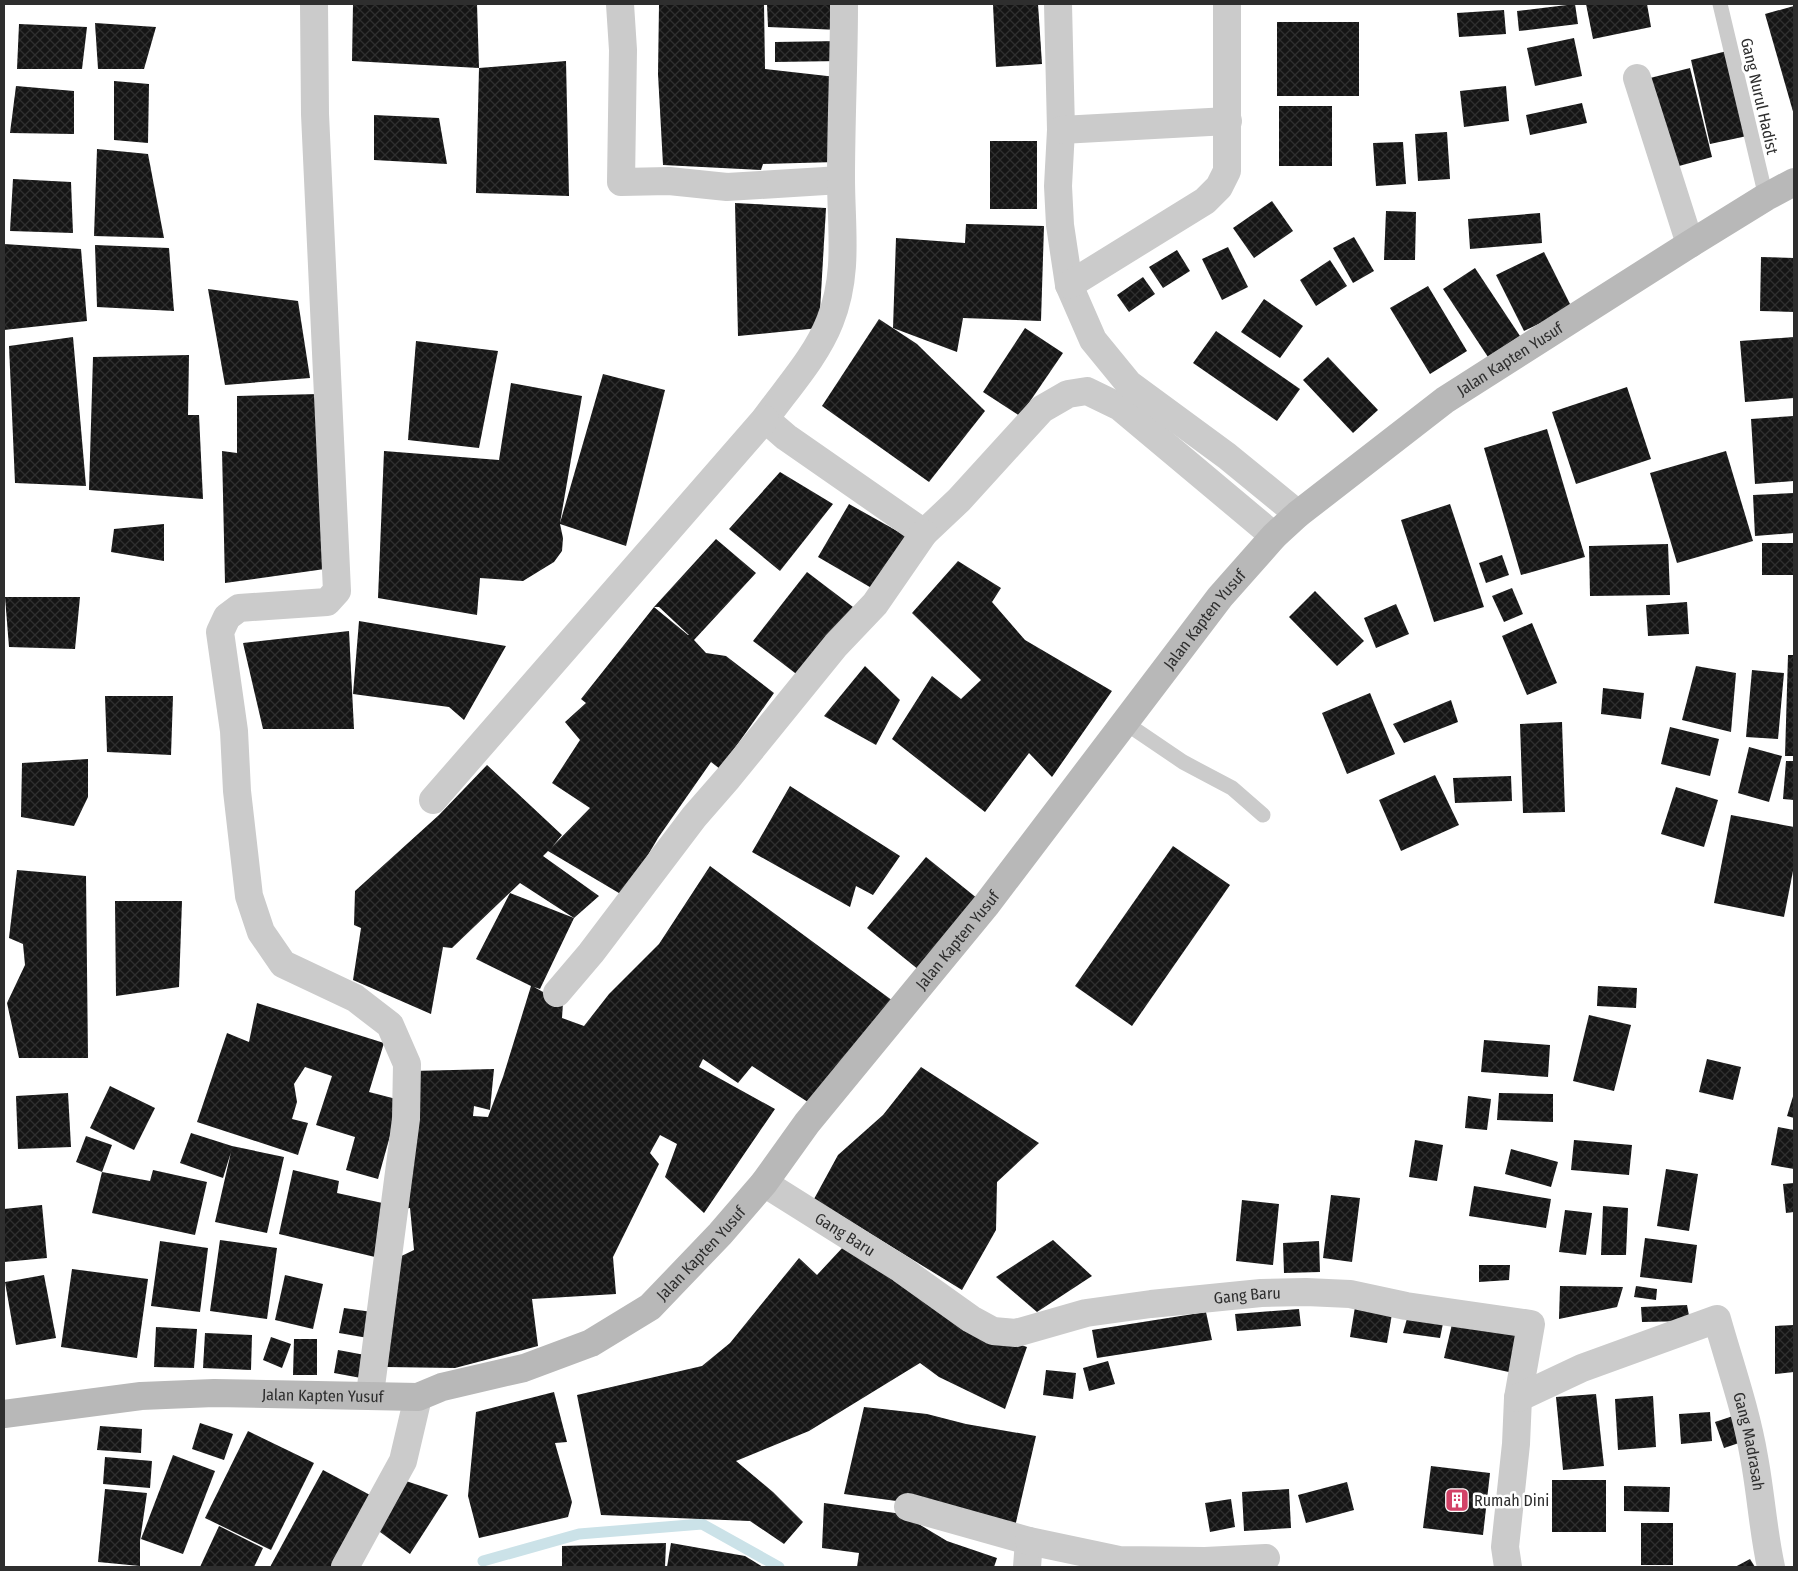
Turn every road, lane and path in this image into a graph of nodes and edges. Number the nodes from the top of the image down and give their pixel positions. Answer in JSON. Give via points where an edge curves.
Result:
{"nodes":[{"id":1,"x":314,"y":4,"type":"edge"},
{"id":2,"x":620,"y":4,"type":"edge"},
{"id":3,"x":844,"y":4,"type":"edge"},
{"id":4,"x":1058,"y":4,"type":"edge"},
{"id":5,"x":1227,"y":4,"type":"edge"},
{"id":6,"x":1720,"y":4,"type":"edge"},
{"id":7,"x":1637,"y":78,"type":"dead end"},
{"id":8,"x":1228,"y":122,"type":"junction"},
{"id":9,"x":1061,"y":130,"type":"junction"},
{"id":10,"x":841,"y":180,"type":"junction"},
{"id":11,"x":1793,"y":190,"type":"edge"},
{"id":12,"x":1766,"y":197,"type":"junction"},
{"id":13,"x":1690,"y":244,"type":"junction"},
{"id":14,"x":1070,"y":285,"type":"junction"},
{"id":15,"x":765,"y":419,"type":"junction"},
{"id":16,"x":1298,"y":514,"type":"junction"},
{"id":17,"x":924,"y":532,"type":"junction"},
{"id":18,"x":1274,"y":536,"type":"junction"},
{"id":19,"x":1124,"y":722,"type":"junction"},
{"id":20,"x":434,"y":800,"type":"dead end"},
{"id":21,"x":1263,"y":815,"type":"dead end"},
{"id":22,"x":557,"y":993,"type":"dead end"},
{"id":23,"x":764,"y":1183,"type":"junction"},
{"id":24,"x":370,"y":1394,"type":"junction"},
{"id":25,"x":418,"y":1397,"type":"junction"},
{"id":26,"x":1518,"y":1398,"type":"junction"},
{"id":27,"x":4,"y":1414,"type":"edge"},
{"id":28,"x":908,"y":1507,"type":"dead end"},
{"id":29,"x":1028,"y":1554,"type":"edge"},
{"id":30,"x":1266,"y":1558,"type":"dead end"},
{"id":31,"x":345,"y":1567,"type":"edge"},
{"id":32,"x":1508,"y":1567,"type":"edge"},
{"id":33,"x":1771,"y":1567,"type":"edge"}],
"edges":[{"from":1,"to":24,"type":"street","via":[[316,124],[337,591],[327,602],[239,608],[227,617],[220,632],[234,730],[237,792],[249,896],[261,932],[283,964],[355,998],[390,1025],[407,1064],[406,1119]]},
{"from":2,"to":10,"type":"street","via":[[623,50],[621,182],[668,181],[727,187]]},
{"from":3,"to":10,"type":"street"},
{"from":4,"to":9,"type":"street"},
{"from":5,"to":8,"type":"street"},
{"from":6,"to":12,"type":"lane","name":"Gang Nurul Hadist"},
{"from":7,"to":13,"type":"street"},
{"from":8,"to":9,"type":"street"},
{"from":8,"to":14,"type":"street","via":[[1227,171],[1219,188],[1179,218]]},
{"from":9,"to":14,"type":"street","via":[[1060,225]]},
{"from":10,"to":15,"type":"street","via":[[844,236],[840,281],[830,321],[806,364]]},
{"from":11,"to":12,"type":"main road","name":"Jalan Kapten Yusuf"},
{"from":12,"to":13,"type":"main road","name":"Jalan Kapten Yusuf"},
{"from":13,"to":16,"type":"main road","name":"Jalan Kapten Yusuf","via":[[1445,400]]},
{"from":14,"to":16,"type":"street","via":[[1093,340],[1128,384],[1227,456]]},
{"from":15,"to":17,"type":"street","via":[[786,437]]},
{"from":15,"to":20,"type":"street"},
{"from":16,"to":18,"type":"main road","name":"Jalan Kapten Yusuf"},
{"from":17,"to":18,"type":"street","via":[[959,500],[1042,409],[1068,394],[1087,391],[1120,408]]},
{"from":17,"to":22,"type":"street","via":[[875,604],[830,652],[694,817]]},
{"from":18,"to":19,"type":"main road","name":"Jalan Kapten Yusuf","via":[[1220,597]]},
{"from":19,"to":21,"type":"lane","via":[[1183,762],[1232,788]]},
{"from":19,"to":23,"type":"main road","name":"Jalan Kapten Yusuf","via":[[987,904],[807,1123]]},
{"from":23,"to":25,"type":"main road","name":"Jalan Kapten Yusuf","via":[[650,1308],[591,1343],[532,1365],[442,1387]]},
{"from":23,"to":26,"type":"street","name":"Gang Baru","via":[[901,1268],[971,1319],[994,1331],[1016,1333],[1086,1313],[1160,1303],[1261,1293],[1350,1294],[1406,1306],[1531,1324]]},
{"from":24,"to":25,"type":"main road","name":"Jalan Kapten Yusuf"},
{"from":24,"to":27,"type":"main road","name":"Jalan Kapten Yusuf","via":[[141,1396]]},
{"from":25,"to":31,"type":"street","via":[[403,1461]]},
{"from":26,"to":32,"type":"street","name":"Gang Baru","via":[[1505,1547]]},
{"from":26,"to":33,"type":"street","name":"Gang Madrasah","via":[[1582,1368],[1717,1319],[1754,1457]]},
{"from":28,"to":29,"type":"street"},
{"from":29,"to":30,"type":"street","via":[[1179,1562]]}]}
